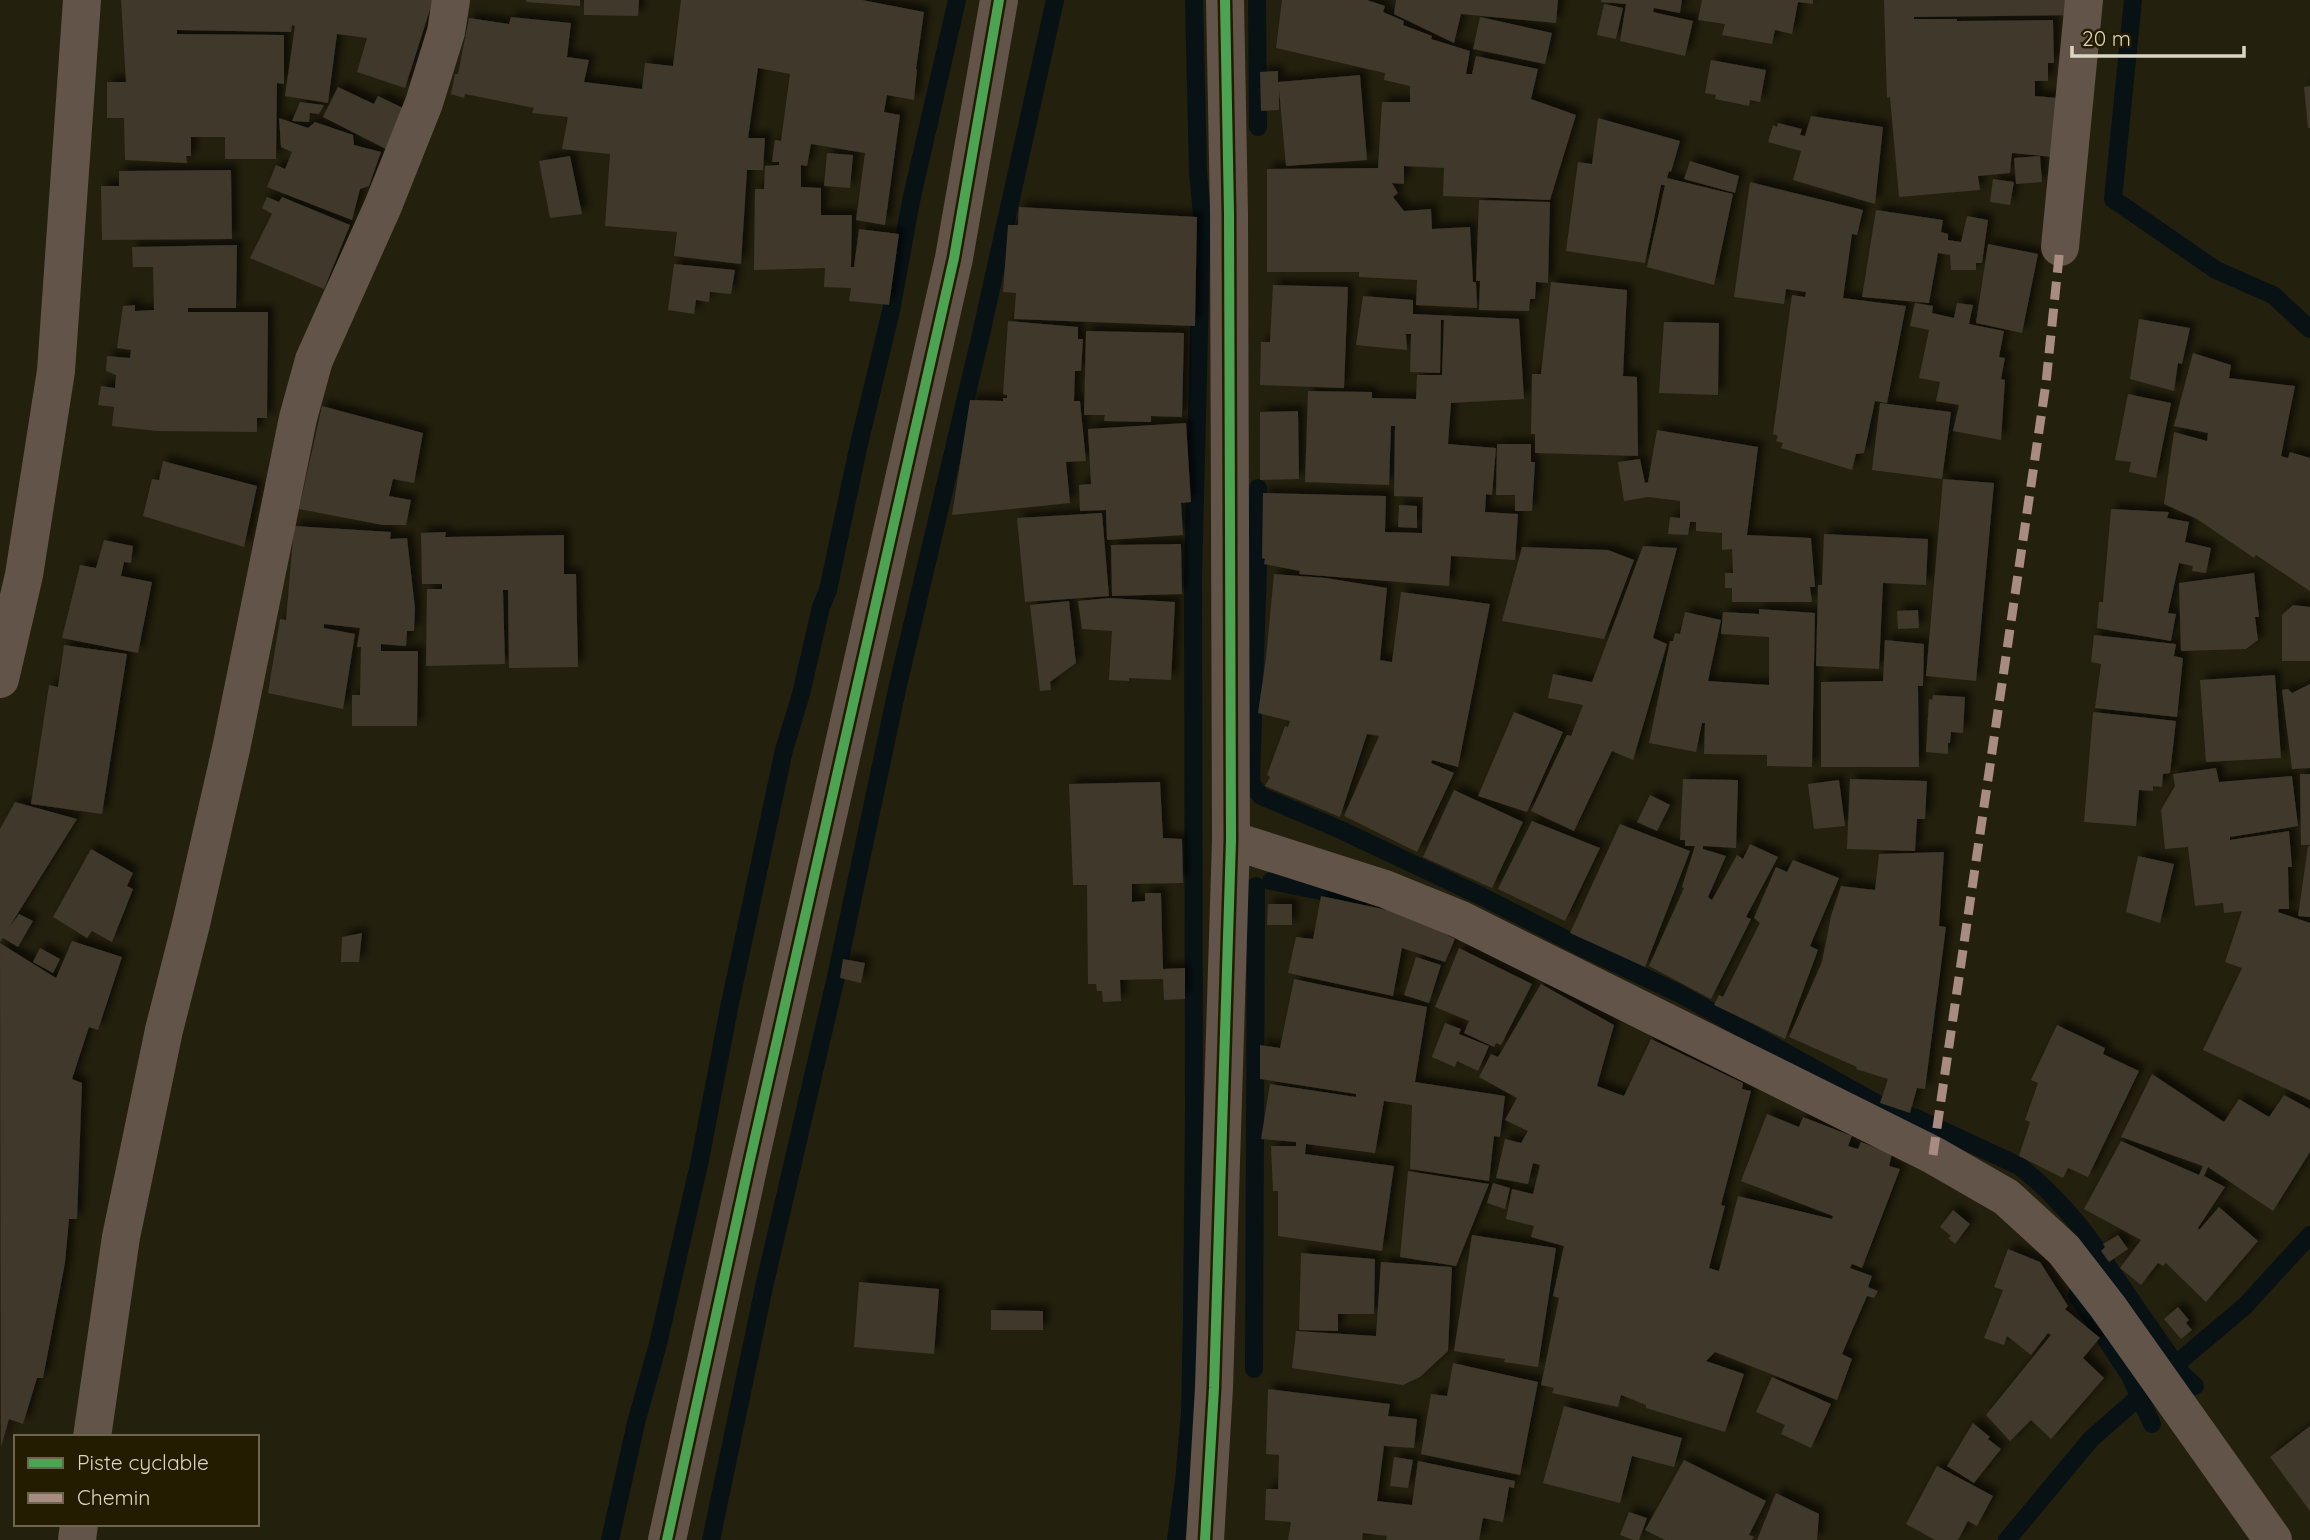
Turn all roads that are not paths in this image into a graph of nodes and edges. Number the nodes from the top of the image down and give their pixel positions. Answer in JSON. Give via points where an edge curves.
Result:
{"nodes":[{"id":1,"x":82,"y":0,"type":"edge"},
{"id":2,"x":451,"y":0,"type":"edge"},
{"id":3,"x":999,"y":0,"type":"edge"},
{"id":4,"x":1226,"y":0,"type":"edge"},
{"id":5,"x":2084,"y":0,"type":"edge"},
{"id":6,"x":2060,"y":247,"type":"dead end"},
{"id":7,"x":0,"y":679,"type":"edge"},
{"id":8,"x":1231,"y":840,"type":"junction"},
{"id":9,"x":92,"y":1435,"type":"edge"},
{"id":10,"x":667,"y":1540,"type":"edge"},
{"id":11,"x":1205,"y":1540,"type":"edge"},
{"id":12,"x":2273,"y":1540,"type":"edge"}],
"edges":[{"from":1,"to":7,"type":"street","via":[[57,371],[24,575]]},
{"from":2,"to":9,"type":"street","via":[[424,103],[314,360],[298,418],[231,749],[164,1030],[124,1224]]},
{"from":3,"to":10,"type":"street","via":[[954,258]]},
{"from":4,"to":8,"type":"street"},
{"from":5,"to":6,"type":"street"},
{"from":8,"to":11,"type":"street"},
{"from":8,"to":12,"type":"street","via":[[1385,889],[1459,919],[1933,1155],[2006,1197],[2064,1250]]}]}
